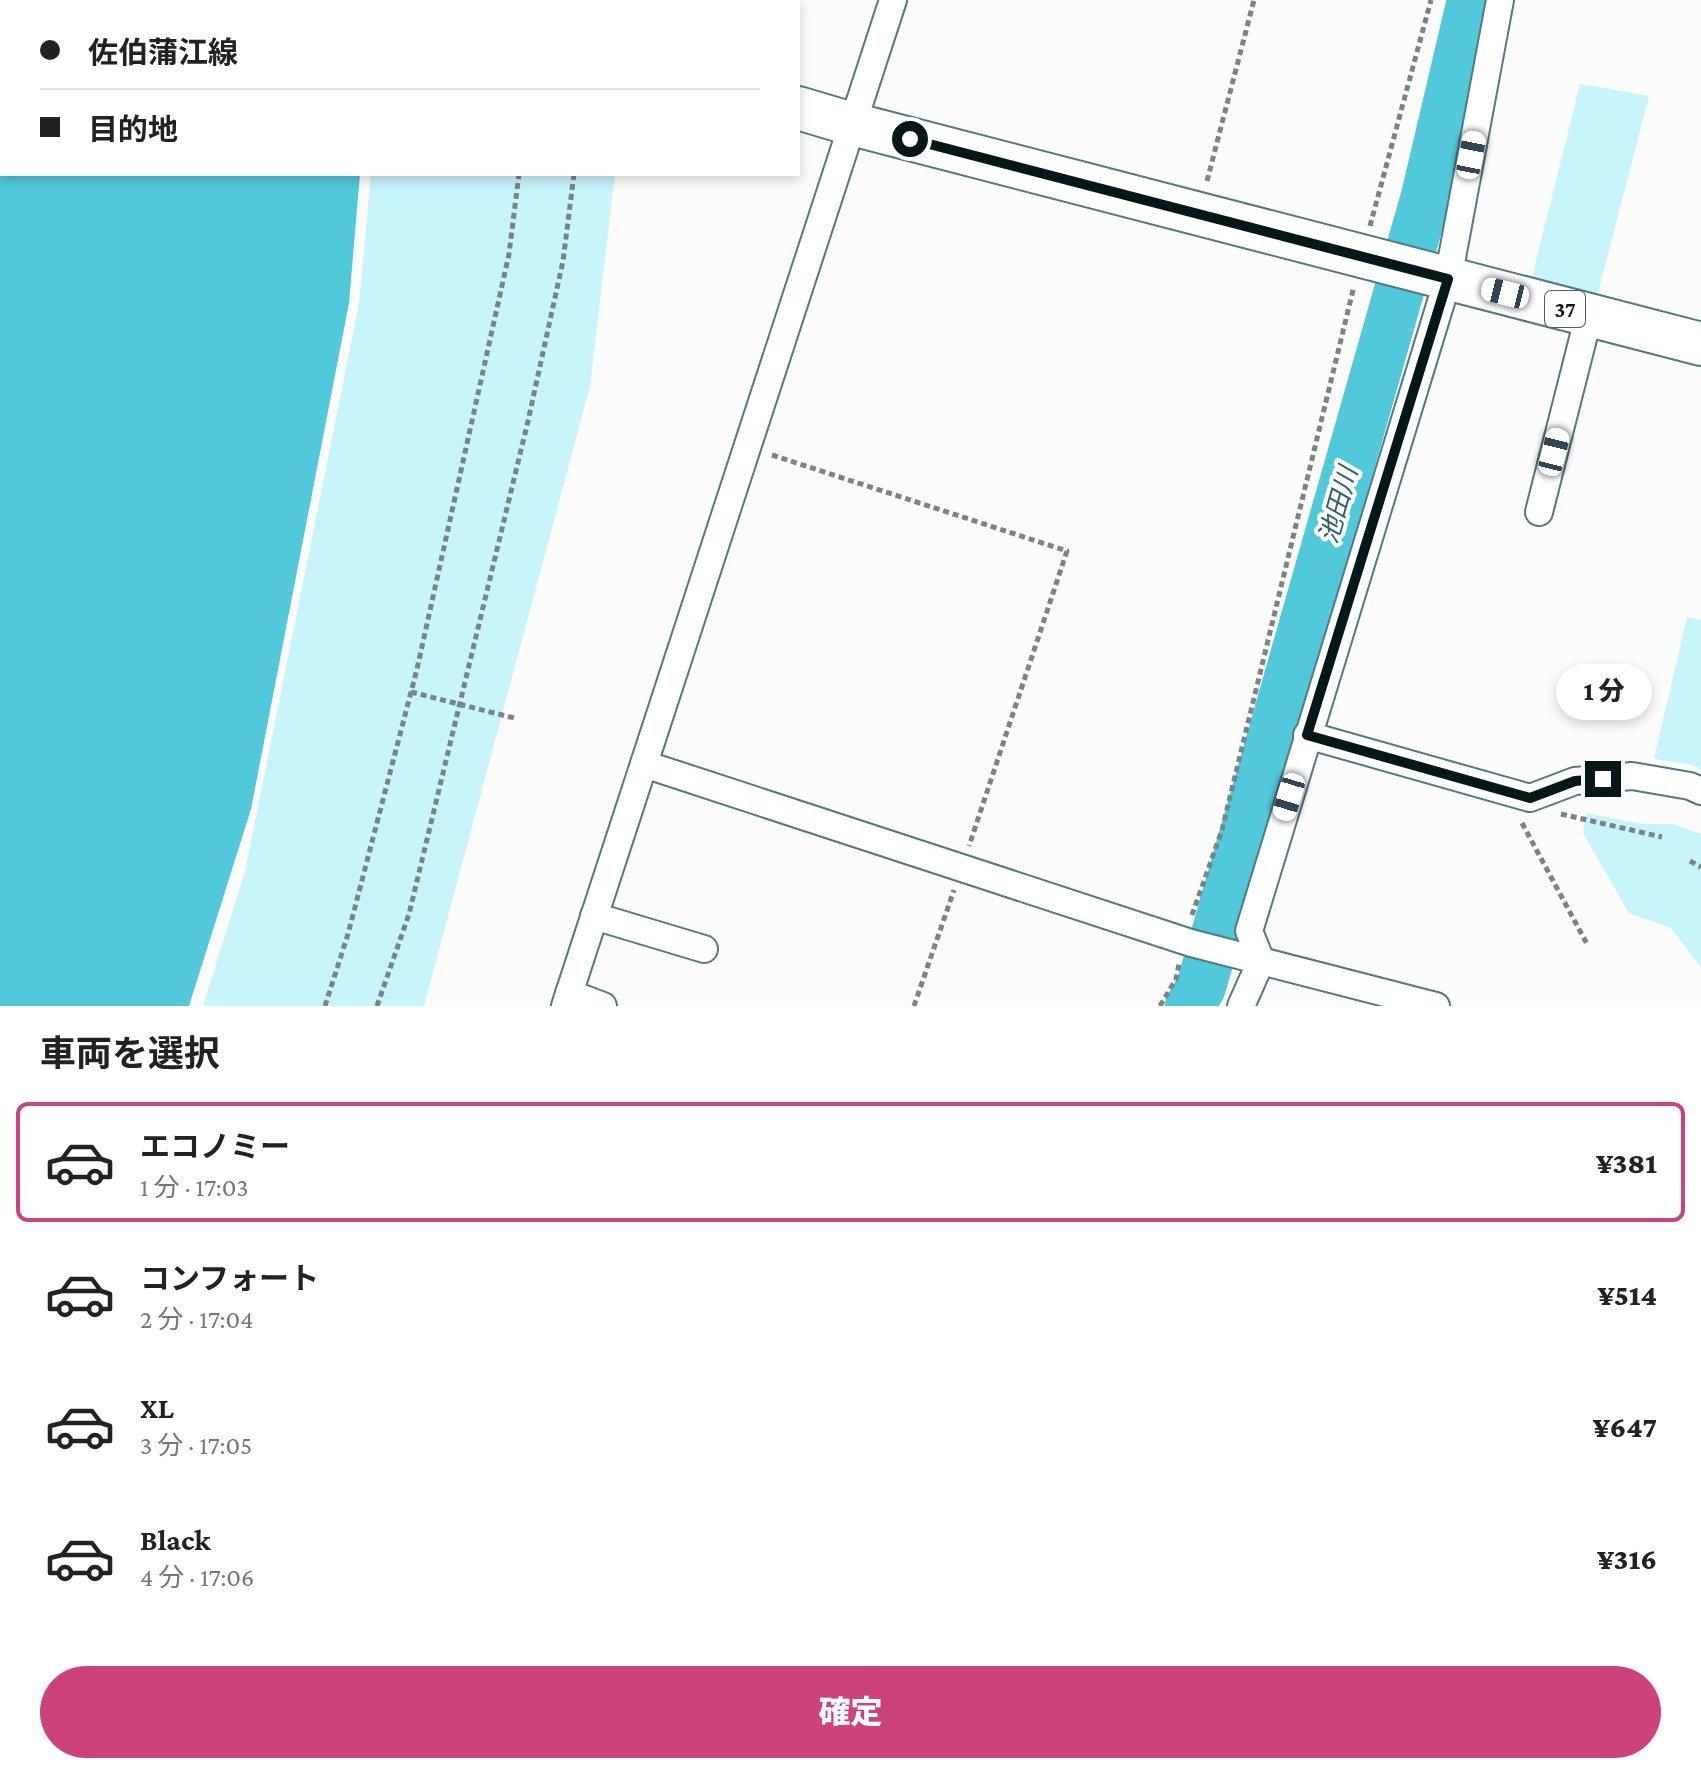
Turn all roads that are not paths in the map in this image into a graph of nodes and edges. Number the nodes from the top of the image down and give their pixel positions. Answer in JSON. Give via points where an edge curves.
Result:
{"nodes":[{"id":1,"x":893,"y":0,"type":"edge"},
{"id":2,"x":1500,"y":0,"type":"edge"},
{"id":3,"x":800,"y":109,"type":"edge"},
{"id":4,"x":852,"y":124,"type":"junction"},
{"id":5,"x":1438,"y":276,"type":"junction"},
{"id":6,"x":1589,"y":315,"type":"junction"},
{"id":7,"x":1701,"y":344,"type":"edge"},
{"id":8,"x":1539,"y":512,"type":"dead end"},
{"id":9,"x":1307,"y":735,"type":"junction"},
{"id":10,"x":644,"y":764,"type":"junction"},
{"id":11,"x":1701,"y":791,"type":"edge"},
{"id":12,"x":594,"y":916,"type":"junction"},
{"id":13,"x":704,"y":949,"type":"dead end"},
{"id":14,"x":1260,"y":960,"type":"junction"},
{"id":15,"x":567,"y":1000,"type":"edge"},
{"id":16,"x":603,"y":1006,"type":"edge"},
{"id":17,"x":1241,"y":1006,"type":"edge"},
{"id":18,"x":1436,"y":1006,"type":"edge"}],
"edges":[{"from":1,"to":4,"type":"street"},
{"from":2,"to":5,"type":"street"},
{"from":3,"to":4,"type":"main road","number":"37"},
{"from":4,"to":5,"type":"main road","number":"37"},
{"from":4,"to":10,"type":"street"},
{"from":5,"to":6,"type":"main road","number":"37"},
{"from":5,"to":9,"type":"street"},
{"from":6,"to":7,"type":"main road","number":"37"},
{"from":6,"to":8,"type":"street"},
{"from":9,"to":11,"type":"street","via":[[1524,797],[1575,781],[1632,776]]},
{"from":9,"to":14,"type":"street","via":[[1249,931]]},
{"from":10,"to":12,"type":"street"},
{"from":10,"to":14,"type":"street","via":[[1188,942]]},
{"from":12,"to":13,"type":"street"},
{"from":12,"to":15,"type":"street"},
{"from":14,"to":17,"type":"street"},
{"from":14,"to":18,"type":"street"},
{"from":15,"to":16,"type":"street"}]}
